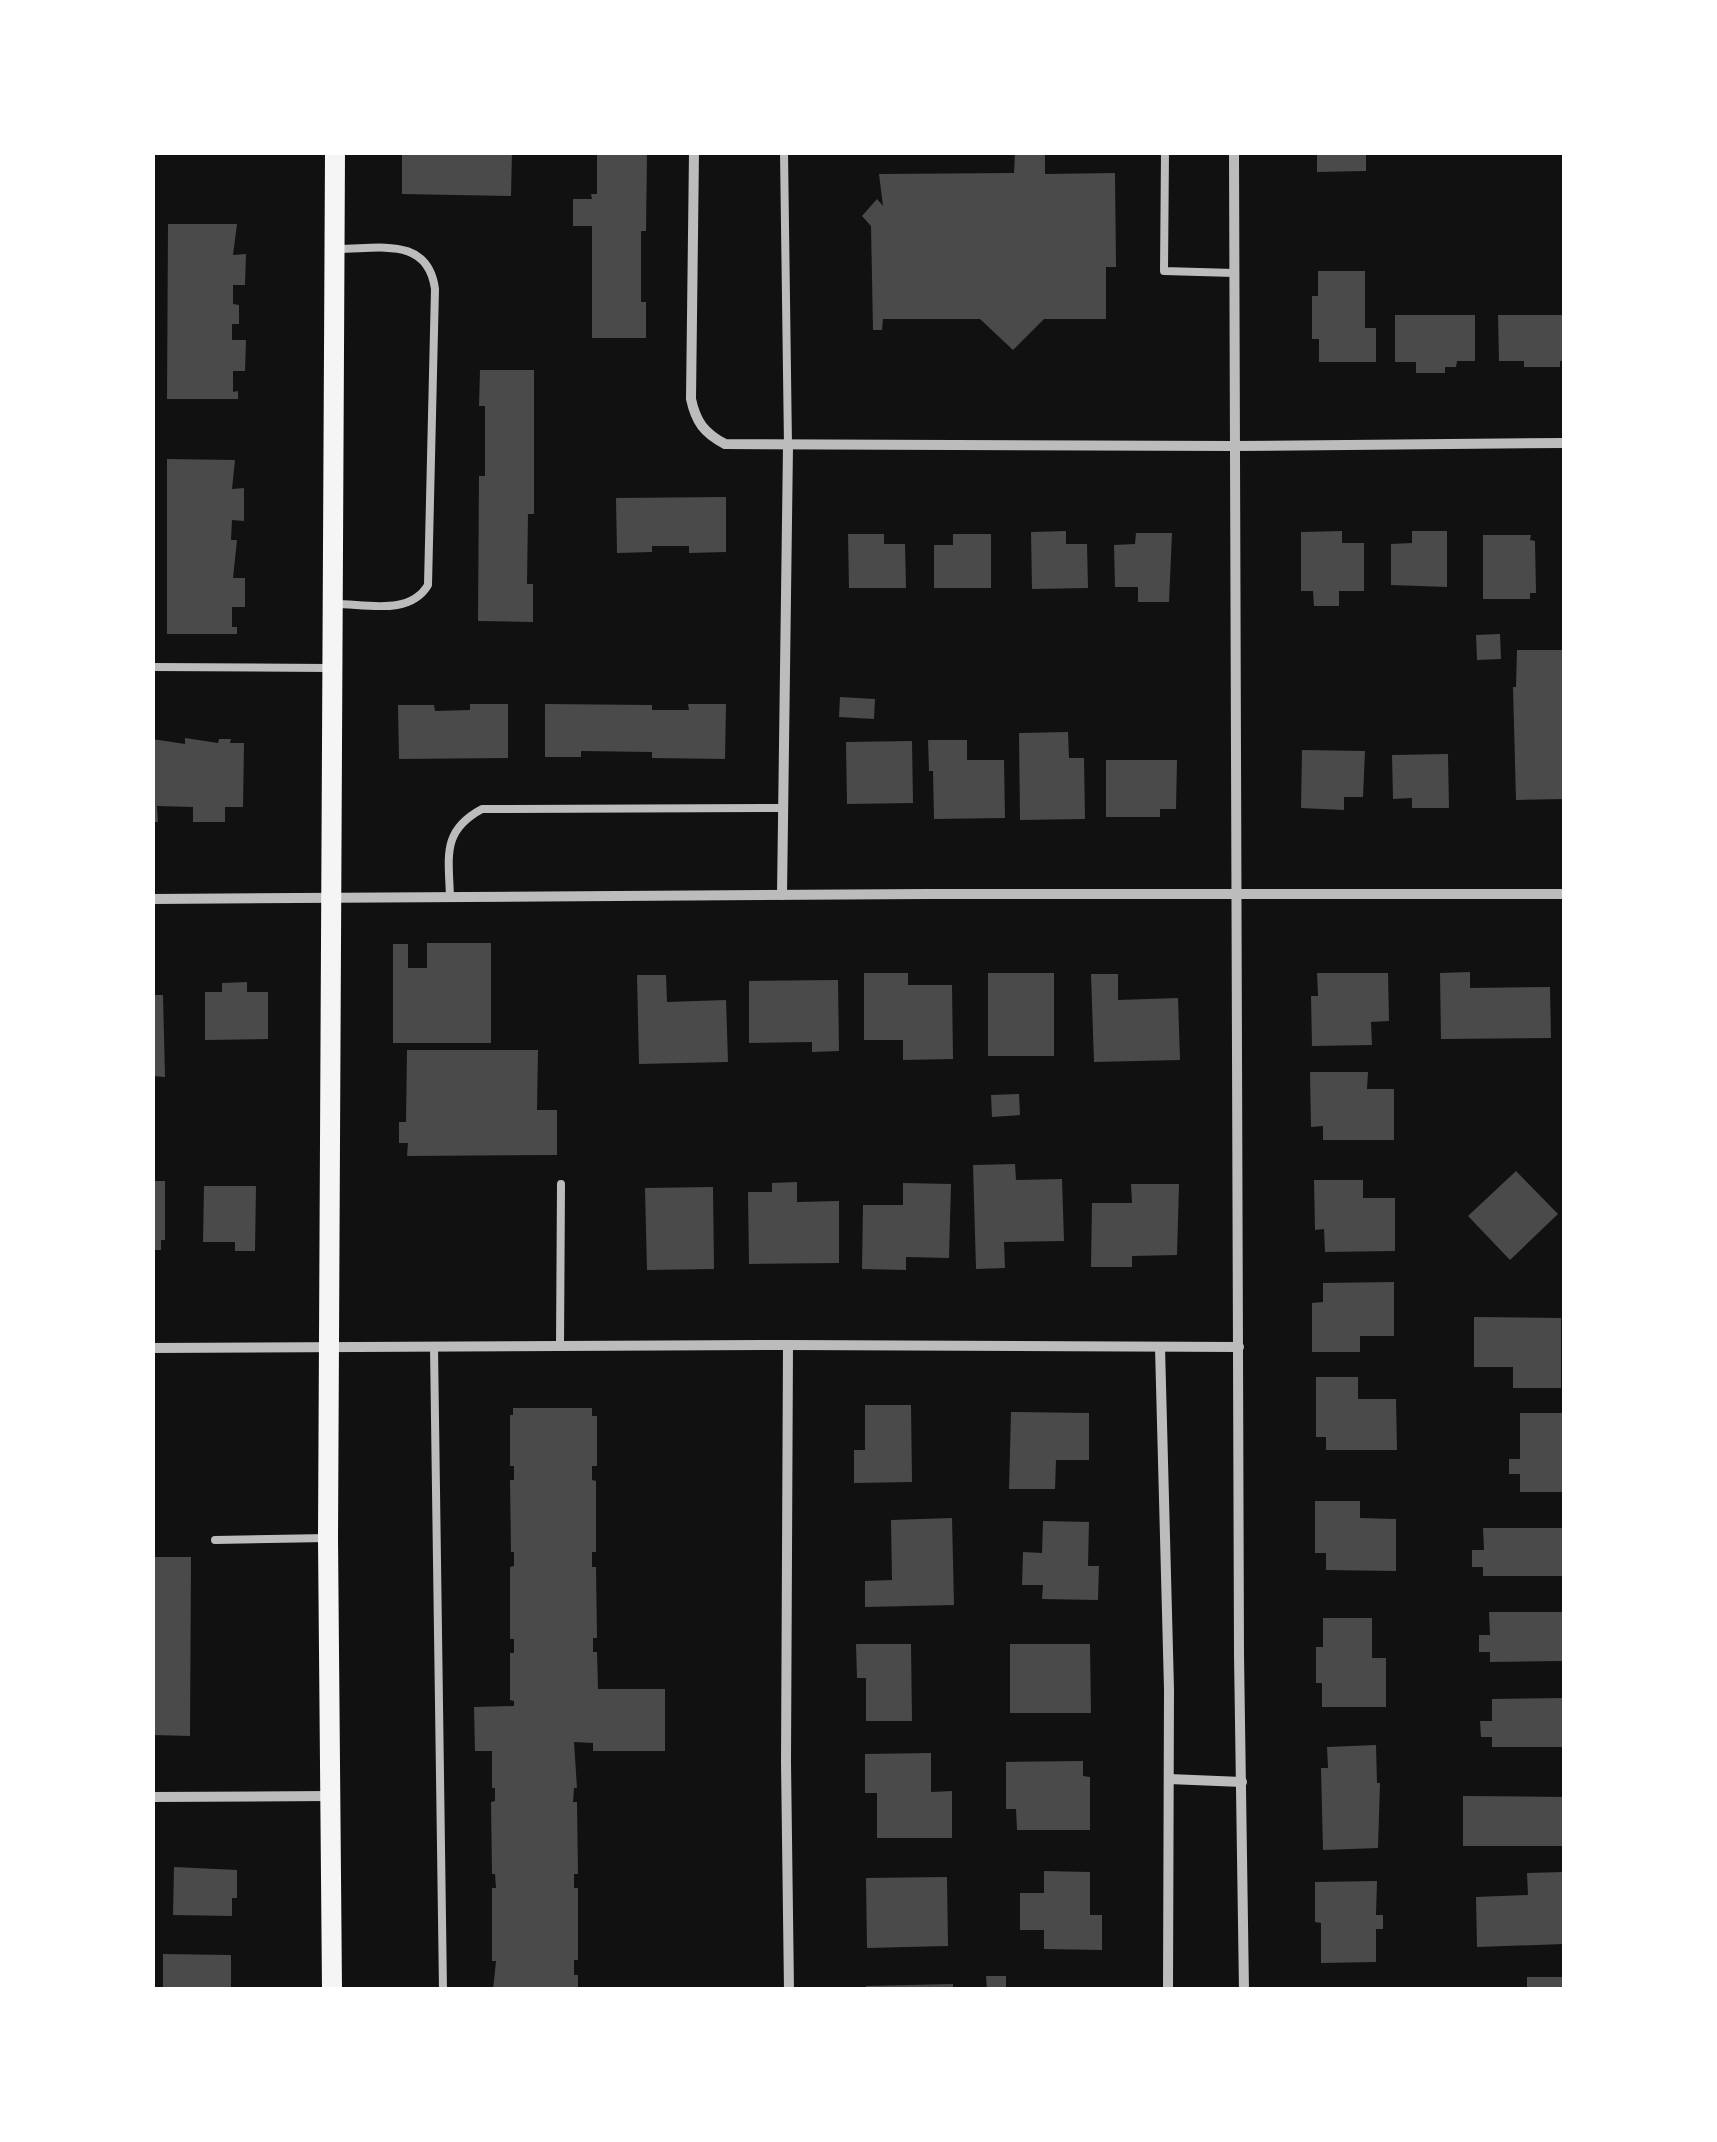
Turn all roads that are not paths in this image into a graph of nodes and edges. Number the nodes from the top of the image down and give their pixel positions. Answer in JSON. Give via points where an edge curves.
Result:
{"nodes":[{"id":1,"x":335,"y":152,"type":"edge"},
{"id":2,"x":694,"y":152,"type":"edge"},
{"id":3,"x":784,"y":152,"type":"edge"},
{"id":4,"x":1165,"y":152,"type":"edge"},
{"id":5,"x":1234,"y":152,"type":"edge"},
{"id":6,"x":336,"y":249,"type":"junction"},
{"id":7,"x":1234,"y":273,"type":"junction"},
{"id":8,"x":1564,"y":442,"type":"edge"},
{"id":9,"x":788,"y":446,"type":"junction"},
{"id":10,"x":1234,"y":446,"type":"junction"},
{"id":11,"x":334,"y":604,"type":"junction"},
{"id":12,"x":152,"y":667,"type":"edge"},
{"id":13,"x":334,"y":668,"type":"junction"},
{"id":14,"x":783,"y":808,"type":"junction"},
{"id":15,"x":1564,"y":894,"type":"edge"},
{"id":16,"x":782,"y":895,"type":"junction"},
{"id":17,"x":1236,"y":896,"type":"junction"},
{"id":18,"x":450,"y":898,"type":"junction"},
{"id":19,"x":152,"y":899,"type":"edge"},
{"id":20,"x":334,"y":899,"type":"junction"},
{"id":21,"x":561,"y":1184,"type":"dead end"},
{"id":22,"x":788,"y":1345,"type":"junction"},
{"id":23,"x":560,"y":1346,"type":"junction"},
{"id":24,"x":330,"y":1347,"type":"junction"},
{"id":25,"x":434,"y":1347,"type":"junction"},
{"id":26,"x":1160,"y":1347,"type":"junction"},
{"id":27,"x":152,"y":1348,"type":"edge"},
{"id":28,"x":1239,"y":1348,"type":"junction"},
{"id":29,"x":328,"y":1538,"type":"junction"},
{"id":30,"x":215,"y":1540,"type":"dead end"},
{"id":31,"x":1169,"y":1779,"type":"junction"},
{"id":32,"x":1242,"y":1782,"type":"junction"},
{"id":33,"x":331,"y":1796,"type":"junction"},
{"id":34,"x":152,"y":1797,"type":"edge"},
{"id":35,"x":332,"y":1990,"type":"edge"},
{"id":36,"x":444,"y":1990,"type":"edge"},
{"id":37,"x":789,"y":1990,"type":"edge"},
{"id":38,"x":1168,"y":1990,"type":"edge"},
{"id":39,"x":1244,"y":1990,"type":"edge"}],
"edges":[{"from":1,"to":6,"type":"main road"},
{"from":2,"to":9,"type":"street","via":[[696,418],[725,444]]},
{"from":3,"to":9,"type":"lane"},
{"from":4,"to":7,"type":"lane","via":[[1164,271]]},
{"from":5,"to":7,"type":"street"},
{"from":6,"to":11,"type":"main road"},
{"from":6,"to":11,"type":"lane","via":[[407,250],[425,259],[436,288],[428,585],[408,605]]},
{"from":7,"to":10,"type":"street"},
{"from":8,"to":10,"type":"street"},
{"from":9,"to":10,"type":"street"},
{"from":9,"to":14,"type":"street"},
{"from":10,"to":17,"type":"street"},
{"from":11,"to":13,"type":"main road"},
{"from":12,"to":13,"type":"lane"},
{"from":13,"to":20,"type":"main road"},
{"from":14,"to":16,"type":"street"},
{"from":14,"to":18,"type":"lane","via":[[482,809],[452,835]]},
{"from":15,"to":17,"type":"street"},
{"from":16,"to":17,"type":"street"},
{"from":16,"to":18,"type":"street"},
{"from":17,"to":28,"type":"street"},
{"from":18,"to":20,"type":"street"},
{"from":19,"to":20,"type":"street"},
{"from":20,"to":24,"type":"main road"},
{"from":21,"to":23,"type":"lane"},
{"from":22,"to":23,"type":"street"},
{"from":22,"to":26,"type":"street"},
{"from":22,"to":37,"type":"street"},
{"from":23,"to":25,"type":"street"},
{"from":24,"to":25,"type":"street"},
{"from":24,"to":27,"type":"street"},
{"from":24,"to":29,"type":"main road"},
{"from":25,"to":36,"type":"lane"},
{"from":26,"to":28,"type":"street"},
{"from":26,"to":31,"type":"street"},
{"from":28,"to":32,"type":"street"},
{"from":29,"to":30,"type":"lane"},
{"from":29,"to":33,"type":"main road"},
{"from":31,"to":32,"type":"street"},
{"from":31,"to":38,"type":"street"},
{"from":32,"to":39,"type":"street"},
{"from":33,"to":34,"type":"street"},
{"from":33,"to":35,"type":"main road"}]}
